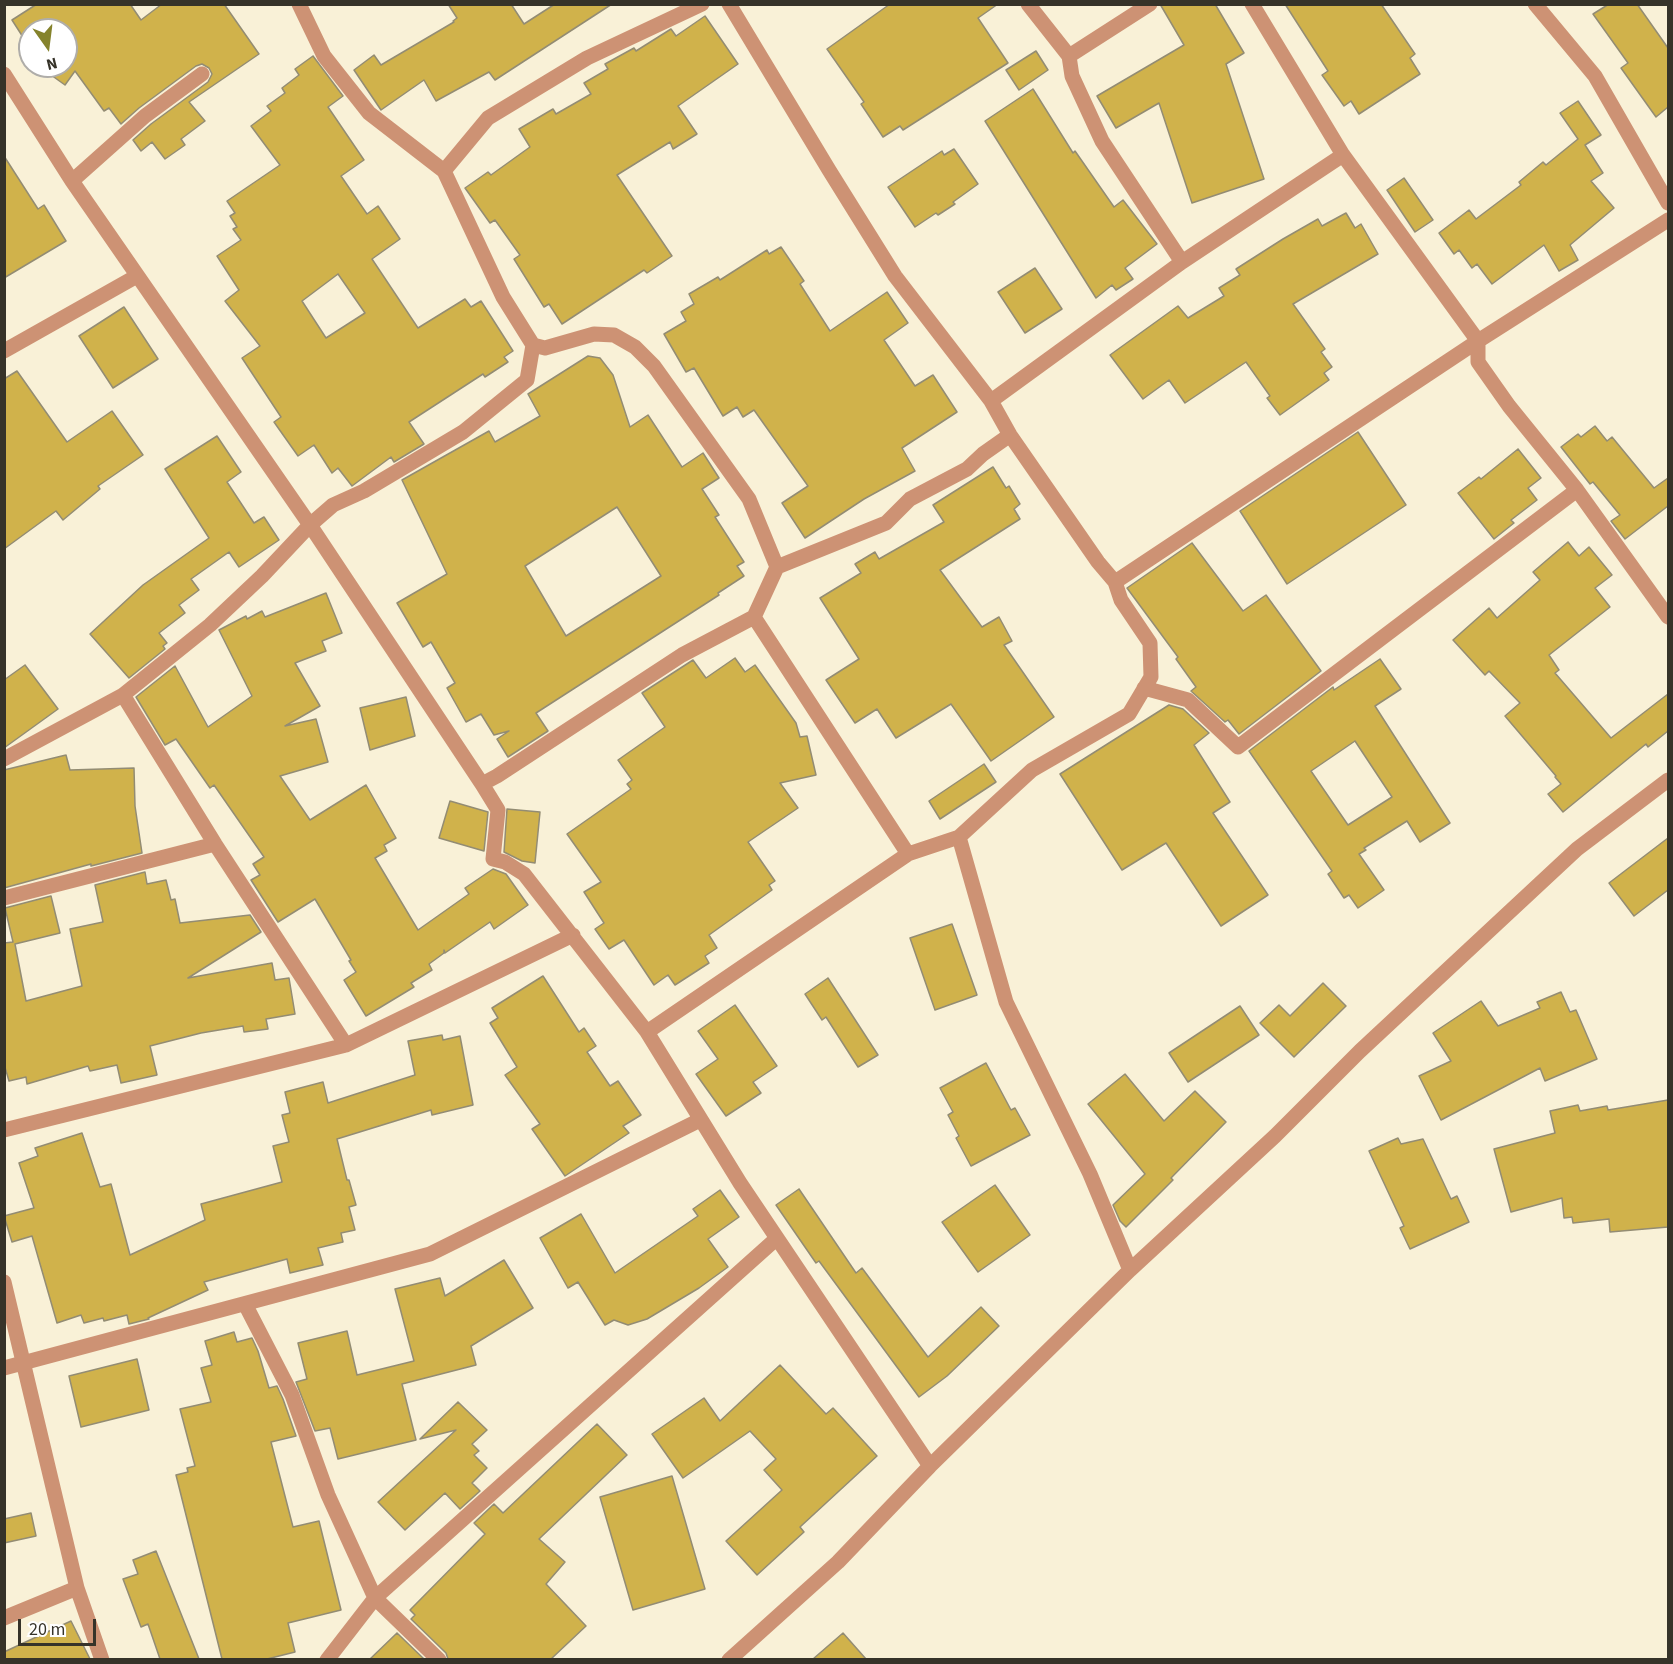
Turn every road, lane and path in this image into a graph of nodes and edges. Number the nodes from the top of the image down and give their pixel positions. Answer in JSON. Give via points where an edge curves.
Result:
{"nodes":[{"id":1,"x":299,"y":4,"type":"edge"},
{"id":2,"x":702,"y":4,"type":"edge"},
{"id":3,"x":729,"y":4,"type":"edge"},
{"id":4,"x":1028,"y":4,"type":"edge"},
{"id":5,"x":1150,"y":4,"type":"edge"},
{"id":6,"x":1252,"y":4,"type":"edge"},
{"id":7,"x":1535,"y":4,"type":"edge"},
{"id":8,"x":1069,"y":56,"type":"junction"},
{"id":9,"x":4,"y":74,"type":"edge"},
{"id":10,"x":202,"y":74,"type":"dead end"},
{"id":11,"x":1343,"y":154,"type":"junction"},
{"id":12,"x":444,"y":171,"type":"junction"},
{"id":13,"x":72,"y":181,"type":"junction"},
{"id":14,"x":1668,"y":203,"type":"edge"},
{"id":15,"x":1668,"y":219,"type":"edge"},
{"id":16,"x":1182,"y":262,"type":"junction"},
{"id":17,"x":137,"y":276,"type":"junction"},
{"id":18,"x":1478,"y":341,"type":"junction"},
{"id":19,"x":533,"y":345,"type":"junction"},
{"id":20,"x":4,"y":351,"type":"edge"},
{"id":21,"x":991,"y":401,"type":"junction"},
{"id":22,"x":1010,"y":435,"type":"junction"},
{"id":23,"x":1577,"y":490,"type":"junction"},
{"id":24,"x":310,"y":525,"type":"junction"},
{"id":25,"x":777,"y":567,"type":"junction"},
{"id":26,"x":1115,"y":582,"type":"junction"},
{"id":27,"x":754,"y":617,"type":"junction"},
{"id":28,"x":1668,"y":617,"type":"edge"},
{"id":29,"x":1144,"y":688,"type":"junction"},
{"id":30,"x":123,"y":695,"type":"junction"},
{"id":31,"x":4,"y":759,"type":"edge"},
{"id":32,"x":1668,"y":780,"type":"edge"},
{"id":33,"x":482,"y":784,"type":"junction"},
{"id":34,"x":959,"y":837,"type":"junction"},
{"id":35,"x":215,"y":844,"type":"junction"},
{"id":36,"x":908,"y":854,"type":"junction"},
{"id":37,"x":4,"y":898,"type":"edge"},
{"id":38,"x":573,"y":935,"type":"junction"},
{"id":39,"x":647,"y":1032,"type":"junction"},
{"id":40,"x":346,"y":1045,"type":"junction"},
{"id":41,"x":700,"y":1120,"type":"junction"},
{"id":42,"x":4,"y":1130,"type":"edge"},
{"id":43,"x":776,"y":1239,"type":"junction"},
{"id":44,"x":1130,"y":1270,"type":"junction"},
{"id":45,"x":4,"y":1281,"type":"edge"},
{"id":46,"x":245,"y":1304,"type":"junction"},
{"id":47,"x":25,"y":1363,"type":"junction"},
{"id":48,"x":4,"y":1368,"type":"edge"},
{"id":49,"x":930,"y":1466,"type":"junction"},
{"id":50,"x":77,"y":1588,"type":"junction"},
{"id":51,"x":375,"y":1598,"type":"junction"},
{"id":52,"x":4,"y":1618,"type":"edge"},
{"id":53,"x":102,"y":1659,"type":"edge"},
{"id":54,"x":327,"y":1659,"type":"edge"},
{"id":55,"x":439,"y":1659,"type":"edge"},
{"id":56,"x":729,"y":1659,"type":"edge"}],
"edges":[{"from":1,"to":12,"type":"street","via":[[324,56],[369,114]]},
{"from":2,"to":12,"type":"street","via":[[587,58],[488,118]]},
{"from":3,"to":21,"type":"street","via":[[895,276]]},
{"from":4,"to":8,"type":"street"},
{"from":5,"to":8,"type":"street"},
{"from":6,"to":11,"type":"street"},
{"from":7,"to":14,"type":"street","via":[[1595,76]]},
{"from":8,"to":16,"type":"street","via":[[1072,76],[1102,141]]},
{"from":9,"to":13,"type":"street"},
{"from":10,"to":13,"type":"street","via":[[145,116]]},
{"from":11,"to":16,"type":"street"},
{"from":11,"to":18,"type":"street"},
{"from":12,"to":19,"type":"street","via":[[503,297]]},
{"from":13,"to":17,"type":"street"},
{"from":15,"to":18,"type":"street"},
{"from":16,"to":21,"type":"street"},
{"from":17,"to":20,"type":"street"},
{"from":17,"to":24,"type":"street"},
{"from":18,"to":23,"type":"street","via":[[1478,362]]},
{"from":18,"to":26,"type":"street"},
{"from":19,"to":24,"type":"street","via":[[527,380],[464,432],[333,505]]},
{"from":19,"to":25,"type":"street","via":[[545,348],[594,334],[614,334],[635,347],[654,366],[749,499]]},
{"from":21,"to":22,"type":"street"},
{"from":22,"to":25,"type":"street","via":[[967,469],[910,499],[886,523]]},
{"from":22,"to":26,"type":"street"},
{"from":23,"to":28,"type":"street"},
{"from":23,"to":29,"type":"street","via":[[1238,747],[1188,700]]},
{"from":24,"to":30,"type":"street","via":[[210,625]]},
{"from":24,"to":33,"type":"street"},
{"from":25,"to":27,"type":"street"},
{"from":26,"to":29,"type":"street","via":[[1121,600],[1150,643],[1151,677]]},
{"from":27,"to":33,"type":"street","via":[[682,655]]},
{"from":27,"to":36,"type":"street"},
{"from":29,"to":34,"type":"street","via":[[1129,714],[1032,770]]},
{"from":30,"to":31,"type":"street"},
{"from":30,"to":35,"type":"street"},
{"from":32,"to":44,"type":"street","via":[[1577,849]]},
{"from":33,"to":38,"type":"street","via":[[498,810],[493,859],[524,874]]},
{"from":34,"to":36,"type":"street"},
{"from":34,"to":44,"type":"street","via":[[1005,1002],[1090,1174]]},
{"from":35,"to":37,"type":"street"},
{"from":35,"to":40,"type":"street"},
{"from":36,"to":39,"type":"street"},
{"from":38,"to":39,"type":"street"},
{"from":38,"to":40,"type":"street"},
{"from":39,"to":41,"type":"street"},
{"from":40,"to":42,"type":"street"},
{"from":41,"to":43,"type":"street"},
{"from":41,"to":46,"type":"street","via":[[430,1254]]},
{"from":43,"to":49,"type":"street"},
{"from":43,"to":51,"type":"street"},
{"from":44,"to":49,"type":"street"},
{"from":45,"to":47,"type":"street"},
{"from":46,"to":47,"type":"street"},
{"from":46,"to":51,"type":"street","via":[[292,1395],[328,1495]]},
{"from":47,"to":48,"type":"street"},
{"from":47,"to":50,"type":"street"},
{"from":49,"to":56,"type":"street","via":[[838,1562]]},
{"from":50,"to":52,"type":"street"},
{"from":50,"to":53,"type":"street"},
{"from":51,"to":54,"type":"street"},
{"from":51,"to":55,"type":"street"}]}
